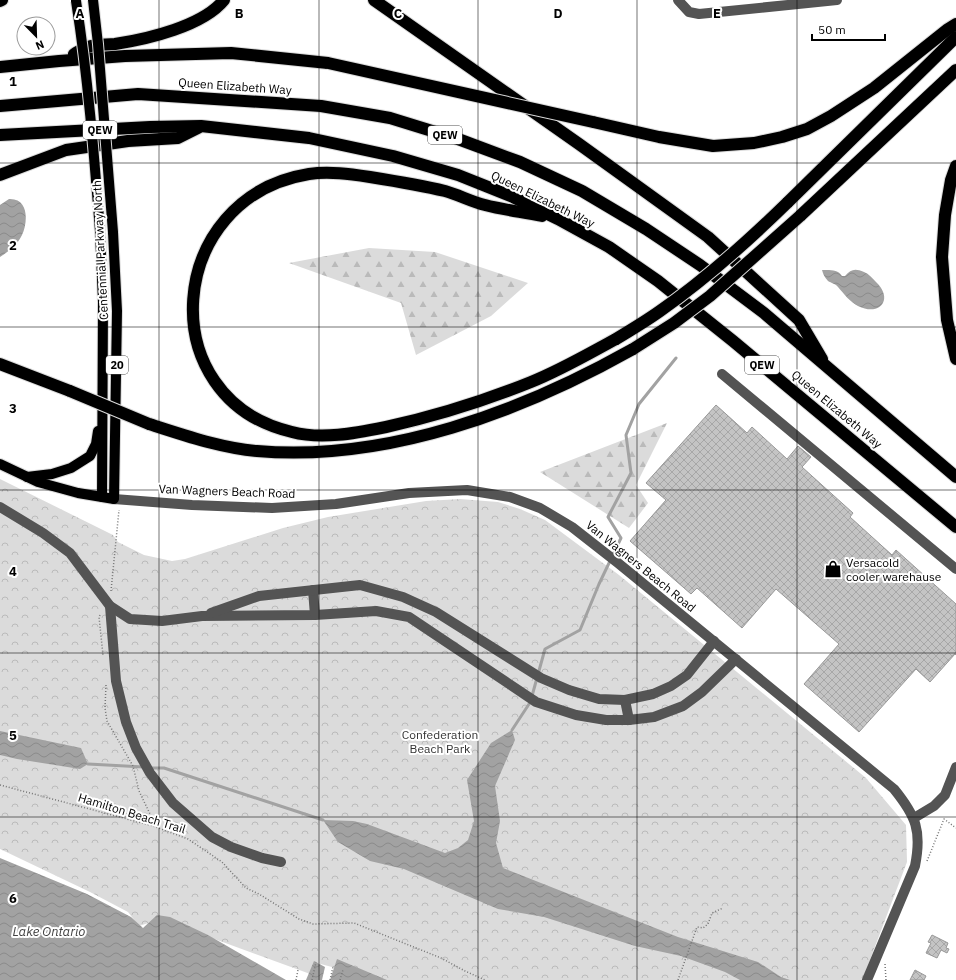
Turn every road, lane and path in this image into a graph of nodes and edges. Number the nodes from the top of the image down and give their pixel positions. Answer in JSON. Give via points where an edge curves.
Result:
{"nodes":[{"id":1,"x":76,"y":0,"type":"edge"},
{"id":2,"x":93,"y":0,"type":"edge"},
{"id":3,"x":224,"y":0,"type":"edge"},
{"id":4,"x":374,"y":0,"type":"edge"},
{"id":5,"x":678,"y":0,"type":"edge"},
{"id":6,"x":838,"y":0,"type":"edge"},
{"id":7,"x":956,"y":24,"type":"edge"},
{"id":8,"x":956,"y":37,"type":"edge"},
{"id":9,"x":59,"y":61,"type":"junction"},
{"id":10,"x":0,"y":67,"type":"edge"},
{"id":11,"x":956,"y":70,"type":"edge"},
{"id":12,"x":0,"y":106,"type":"edge"},
{"id":13,"x":201,"y":126,"type":"junction"},
{"id":14,"x":0,"y":135,"type":"edge"},
{"id":15,"x":956,"y":166,"type":"edge"},
{"id":16,"x":0,"y":175,"type":"edge"},
{"id":17,"x":558,"y":219,"type":"junction"},
{"id":18,"x":956,"y":359,"type":"edge"},
{"id":19,"x":0,"y":364,"type":"edge"},
{"id":20,"x":826,"y":366,"type":"junction"},
{"id":21,"x":722,"y":374,"type":"dead end"},
{"id":22,"x":103,"y":418,"type":"junction"},
{"id":23,"x":0,"y":464,"type":"edge"},
{"id":24,"x":27,"y":477,"type":"junction"},
{"id":25,"x":956,"y":478,"type":"edge"},
{"id":26,"x":102,"y":497,"type":"junction"},
{"id":27,"x":114,"y":498,"type":"junction"},
{"id":28,"x":0,"y":507,"type":"edge"},
{"id":29,"x":956,"y":527,"type":"edge"},
{"id":30,"x":956,"y":569,"type":"edge"},
{"id":31,"x":313,"y":590,"type":"junction"},
{"id":32,"x":110,"y":606,"type":"junction"},
{"id":33,"x":315,"y":615,"type":"junction"},
{"id":34,"x":202,"y":616,"type":"junction"},
{"id":35,"x":714,"y":641,"type":"junction"},
{"id":36,"x":736,"y":659,"type":"junction"},
{"id":37,"x":625,"y":700,"type":"junction"},
{"id":38,"x":629,"y":720,"type":"junction"},
{"id":39,"x":956,"y":767,"type":"edge"},
{"id":40,"x":0,"y":785,"type":"edge"},
{"id":41,"x":914,"y":818,"type":"junction"},
{"id":42,"x":282,"y":862,"type":"dead end"},
{"id":43,"x":723,"y":908,"type":"dead end"},
{"id":44,"x":316,"y":962,"type":"dead end"},
{"id":45,"x":333,"y":967,"type":"dead end"},
{"id":46,"x":298,"y":970,"type":"dead end"},
{"id":47,"x":343,"y":970,"type":"dead end"},
{"id":48,"x":296,"y":980,"type":"edge"},
{"id":49,"x":312,"y":980,"type":"edge"},
{"id":50,"x":330,"y":980,"type":"edge"},
{"id":51,"x":340,"y":980,"type":"edge"},
{"id":52,"x":485,"y":980,"type":"edge"},
{"id":53,"x":678,"y":980,"type":"edge"},
{"id":54,"x":867,"y":980,"type":"edge"}],
"edges":[{"from":1,"to":22,"type":"main road","name":"Centennial Parkway North","number":"20","bridge":true,"via":[[94,151],[100,231]]},
{"from":2,"to":27,"type":"main road","name":"Centennial Parkway North","number":"20","bridge":true,"via":[[113,232],[117,311]]},
{"from":3,"to":9,"type":"highway","via":[[220,6],[199,19],[173,30],[115,44],[88,47]]},
{"from":4,"to":20,"type":"highway","via":[[708,237],[799,320]]},
{"from":5,"to":6,"type":"street","via":[[689,12],[699,14]]},
{"from":7,"to":9,"type":"highway","bridge":true,"via":[[874,88],[807,129],[754,143],[713,146],[659,137],[328,63],[231,54],[125,56]]},
{"from":8,"to":17,"type":"highway","bridge":true,"via":[[742,246],[699,282],[659,312],[616,339],[533,381],[480,402],[424,419],[372,430],[314,435],[294,433],[258,420],[239,408],[214,380],[202,357],[195,334],[193,296],[198,266],[208,242],[232,211],[249,197],[289,178],[310,173],[346,174],[407,182],[484,205]]},
{"from":9,"to":10,"type":"highway"},
{"from":11,"to":19,"type":"highway","bridge":true,"via":[[800,216],[710,296],[674,323],[596,370],[521,405],[482,419],[376,445],[334,450],[257,451],[190,437],[149,424]]},
{"from":12,"to":20,"type":"highway","name":"Queen Elizabeth Way","number":"QEW","via":[[138,94],[321,106],[390,118],[458,139],[520,162],[576,188],[646,228],[764,313]]},
{"from":13,"to":14,"type":"highway","name":"Queen Elizabeth Way","number":"QEW"},
{"from":13,"to":16,"type":"highway","via":[[178,138],[128,141],[66,150]]},
{"from":13,"to":17,"type":"highway","name":"Queen Elizabeth Way","number":"QEW","via":[[309,138],[394,156],[458,175],[513,197]]},
{"from":15,"to":18,"type":"highway","via":[[945,215],[942,257],[947,320]]},
{"from":17,"to":29,"type":"highway","name":"Queen Elizabeth Way","number":"QEW","via":[[609,247],[658,281]]},
{"from":20,"to":25,"type":"highway","name":"Queen Elizabeth Way","number":"QEW"},
{"from":21,"to":30,"type":"street"},
{"from":22,"to":24,"type":"main road","via":[[90,456],[71,468],[52,474]]},
{"from":22,"to":26,"type":"main road","name":"Centennial Parkway North","number":"20"},
{"from":23,"to":24,"type":"main road"},
{"from":24,"to":26,"type":"main road","via":[[78,493]]},
{"from":26,"to":27,"type":"main road"},
{"from":27,"to":35,"type":"street","name":"Van Wagners Beach Road","via":[[192,505],[272,508],[336,504],[409,493],[467,490],[510,497],[540,508],[572,527]]},
{"from":28,"to":32,"type":"street","via":[[70,553]]},
{"from":31,"to":33,"type":"street"},
{"from":31,"to":34,"type":"street","via":[[259,596]]},
{"from":31,"to":37,"type":"street","via":[[360,585],[403,597],[436,612],[540,678],[599,699]]},
{"from":32,"to":34,"type":"street","via":[[130,619],[162,621]]},
{"from":32,"to":42,"type":"street","via":[[116,681],[126,722],[136,748],[150,773],[173,803],[212,837],[231,847]]},
{"from":33,"to":34,"type":"street"},
{"from":33,"to":38,"type":"street","via":[[376,611],[409,617],[536,702],[576,715],[606,720]]},
{"from":35,"to":36,"type":"street","name":"Van Wagners Beach Road"},
{"from":35,"to":37,"type":"street","via":[[687,675],[671,686],[653,694]]},
{"from":36,"to":38,"type":"street","via":[[702,692],[683,706],[654,717]]},
{"from":36,"to":41,"type":"street","name":"Van Wagners Beach Road","via":[[894,789]]},
{"from":37,"to":38,"type":"street"},
{"from":39,"to":41,"type":"street","via":[[945,795],[934,806]]},
{"from":40,"to":52,"type":"path","name":"Hamilton Beach Trail","via":[[153,826],[188,839],[222,862],[246,888],[299,919],[312,924],[354,923],[441,958]]},
{"from":41,"to":54,"type":"street","name":"Van Wagners Beach Road","via":[[918,831],[915,866]]},
{"from":43,"to":53,"type":"path","via":[[712,913],[708,924],[703,928],[697,927]]},
{"from":44,"to":49,"type":"path"},
{"from":45,"to":50,"type":"path"},
{"from":46,"to":48,"type":"path"},
{"from":47,"to":51,"type":"path"}]}
